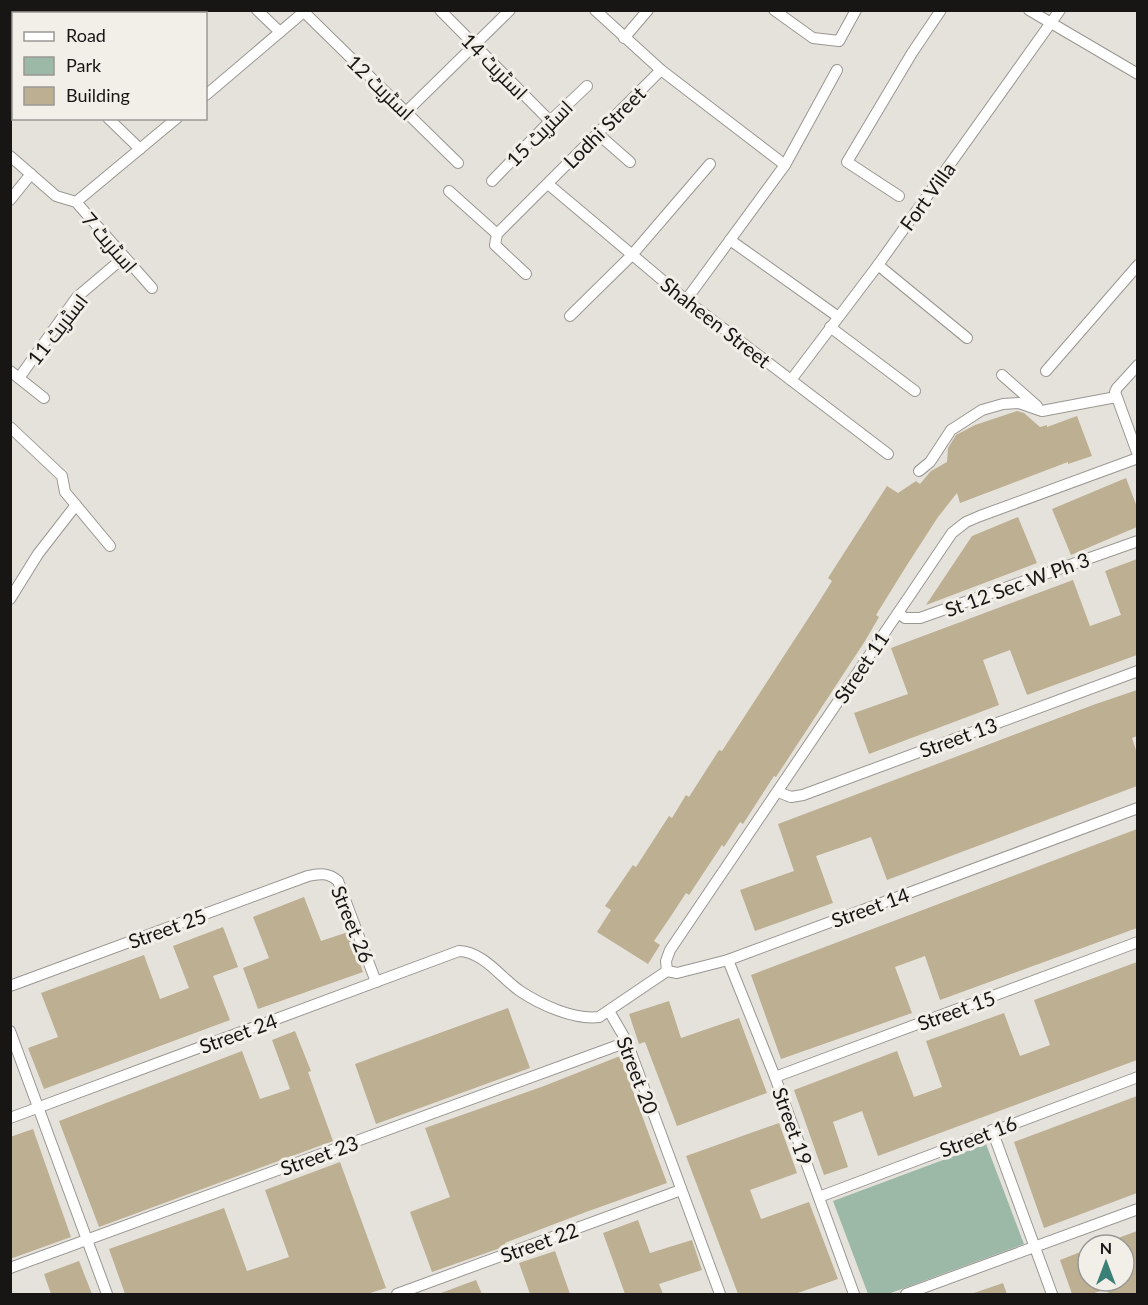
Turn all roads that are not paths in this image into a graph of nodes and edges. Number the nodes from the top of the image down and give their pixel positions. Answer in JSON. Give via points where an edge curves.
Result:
{"nodes":[{"id":1,"x":257,"y":10,"type":"edge"},
{"id":2,"x":440,"y":10,"type":"edge"},
{"id":3,"x":510,"y":10,"type":"edge"},
{"id":4,"x":595,"y":10,"type":"edge"},
{"id":5,"x":648,"y":10,"type":"edge"},
{"id":6,"x":774,"y":10,"type":"edge"},
{"id":7,"x":856,"y":10,"type":"edge"},
{"id":8,"x":941,"y":10,"type":"edge"},
{"id":9,"x":1029,"y":10,"type":"edge"},
{"id":10,"x":1060,"y":10,"type":"edge"},
{"id":11,"x":305,"y":11,"type":"edge"},
{"id":12,"x":1050,"y":24,"type":"junction"},
{"id":13,"x":280,"y":32,"type":"junction"},
{"id":14,"x":624,"y":38,"type":"junction"},
{"id":15,"x":475,"y":45,"type":"junction"},
{"id":16,"x":661,"y":70,"type":"junction"},
{"id":17,"x":837,"y":70,"type":"dead end"},
{"id":18,"x":1137,"y":74,"type":"edge"},
{"id":19,"x":587,"y":86,"type":"dead end"},
{"id":20,"x":208,"y":89,"type":"edge"},
{"id":21,"x":407,"y":111,"type":"junction"},
{"id":22,"x":110,"y":120,"type":"edge"},
{"id":23,"x":175,"y":120,"type":"edge"},
{"id":24,"x":550,"y":121,"type":"junction"},
{"id":25,"x":598,"y":134,"type":"junction"},
{"id":26,"x":140,"y":149,"type":"junction"},
{"id":27,"x":10,"y":156,"type":"edge"},
{"id":28,"x":630,"y":162,"type":"dead end"},
{"id":29,"x":458,"y":163,"type":"dead end"},
{"id":30,"x":710,"y":164,"type":"dead end"},
{"id":31,"x":785,"y":165,"type":"junction"},
{"id":32,"x":31,"y":174,"type":"junction"},
{"id":33,"x":492,"y":182,"type":"dead end"},
{"id":34,"x":548,"y":184,"type":"junction"},
{"id":35,"x":449,"y":191,"type":"dead end"},
{"id":36,"x":12,"y":195,"type":"edge"},
{"id":37,"x":899,"y":196,"type":"dead end"},
{"id":38,"x":76,"y":202,"type":"junction"},
{"id":39,"x":497,"y":234,"type":"junction"},
{"id":40,"x":730,"y":240,"type":"junction"},
{"id":41,"x":631,"y":256,"type":"junction"},
{"id":42,"x":123,"y":258,"type":"junction"},
{"id":43,"x":878,"y":265,"type":"junction"},
{"id":44,"x":1137,"y":265,"type":"edge"},
{"id":45,"x":526,"y":274,"type":"dead end"},
{"id":46,"x":152,"y":288,"type":"dead end"},
{"id":47,"x":686,"y":300,"type":"junction"},
{"id":48,"x":570,"y":316,"type":"dead end"},
{"id":49,"x":837,"y":316,"type":"junction"},
{"id":50,"x":830,"y":327,"type":"junction"},
{"id":51,"x":967,"y":338,"type":"dead end"},
{"id":52,"x":1137,"y":365,"type":"edge"},
{"id":53,"x":1046,"y":371,"type":"dead end"},
{"id":54,"x":15,"y":375,"type":"edge"},
{"id":55,"x":1002,"y":375,"type":"dead end"},
{"id":56,"x":791,"y":380,"type":"junction"},
{"id":57,"x":915,"y":392,"type":"dead end"},
{"id":58,"x":1116,"y":397,"type":"junction"},
{"id":59,"x":44,"y":399,"type":"dead end"},
{"id":60,"x":1041,"y":411,"type":"junction"},
{"id":61,"x":10,"y":427,"type":"edge"},
{"id":62,"x":888,"y":454,"type":"dead end"},
{"id":63,"x":1137,"y":456,"type":"edge"},
{"id":64,"x":919,"y":471,"type":"dead end"},
{"id":65,"x":76,"y":505,"type":"junction"},
{"id":66,"x":1137,"y":541,"type":"edge"},
{"id":67,"x":110,"y":546,"type":"dead end"},
{"id":68,"x":10,"y":599,"type":"edge"},
{"id":69,"x":898,"y":613,"type":"junction"},
{"id":70,"x":1137,"y":671,"type":"edge"},
{"id":71,"x":778,"y":792,"type":"junction"},
{"id":72,"x":1137,"y":808,"type":"edge"},
{"id":73,"x":324,"y":874,"type":"joint"},
{"id":74,"x":1137,"y":942,"type":"edge"},
{"id":75,"x":466,"y":951,"type":"joint"},
{"id":76,"x":728,"y":960,"type":"junction"},
{"id":77,"x":667,"y":971,"type":"junction"},
{"id":78,"x":376,"y":982,"type":"junction"},
{"id":79,"x":10,"y":986,"type":"edge"},
{"id":80,"x":609,"y":1011,"type":"junction"},
{"id":81,"x":10,"y":1031,"type":"edge"},
{"id":82,"x":627,"y":1042,"type":"junction"},
{"id":83,"x":775,"y":1077,"type":"junction"},
{"id":84,"x":1137,"y":1077,"type":"edge"},
{"id":85,"x":38,"y":1108,"type":"junction"},
{"id":86,"x":10,"y":1118,"type":"edge"},
{"id":87,"x":992,"y":1131,"type":"junction"},
{"id":88,"x":681,"y":1190,"type":"junction"},
{"id":89,"x":819,"y":1197,"type":"junction"},
{"id":90,"x":1137,"y":1209,"type":"edge"},
{"id":91,"x":87,"y":1240,"type":"junction"},
{"id":92,"x":1035,"y":1247,"type":"junction"},
{"id":93,"x":10,"y":1268,"type":"edge"},
{"id":94,"x":107,"y":1294,"type":"edge"},
{"id":95,"x":397,"y":1294,"type":"edge"},
{"id":96,"x":720,"y":1294,"type":"edge"},
{"id":97,"x":854,"y":1294,"type":"edge"},
{"id":98,"x":906,"y":1294,"type":"edge"},
{"id":99,"x":1052,"y":1294,"type":"edge"}],
"edges":[{"from":1,"to":13,"type":"street"},
{"from":2,"to":15,"type":"street","name":"اسٹریٹ 14"},
{"from":3,"to":15,"type":"street"},
{"from":4,"to":14,"type":"street"},
{"from":5,"to":14,"type":"street"},
{"from":6,"to":7,"type":"street","via":[[813,38],[839,41]]},
{"from":8,"to":37,"type":"street","via":[[847,162]]},
{"from":9,"to":12,"type":"street"},
{"from":10,"to":12,"type":"street","name":"Fort Villa"},
{"from":11,"to":13,"type":"street"},
{"from":11,"to":21,"type":"street","name":"اسٹریٹ 12"},
{"from":12,"to":18,"type":"street"},
{"from":12,"to":43,"type":"street","name":"Fort Villa"},
{"from":13,"to":20,"type":"street"},
{"from":14,"to":16,"type":"street"},
{"from":15,"to":21,"type":"street"},
{"from":15,"to":24,"type":"street","name":"اسٹریٹ 14"},
{"from":16,"to":25,"type":"street","name":"Lodhi Street"},
{"from":16,"to":31,"type":"street"},
{"from":17,"to":31,"type":"street"},
{"from":19,"to":24,"type":"street","name":"اسٹریٹ 15"},
{"from":21,"to":29,"type":"street","name":"اسٹریٹ 12"},
{"from":22,"to":26,"type":"street"},
{"from":23,"to":26,"type":"street"},
{"from":24,"to":33,"type":"street","name":"اسٹریٹ 15"},
{"from":25,"to":28,"type":"street"},
{"from":25,"to":34,"type":"street","name":"Lodhi Street"},
{"from":26,"to":38,"type":"street"},
{"from":27,"to":32,"type":"street","name":"اسٹریٹ 7"},
{"from":30,"to":41,"type":"street"},
{"from":31,"to":40,"type":"street"},
{"from":32,"to":36,"type":"street"},
{"from":32,"to":38,"type":"street","name":"اسٹریٹ 7","via":[[56,196]]},
{"from":34,"to":39,"type":"street","name":"Lodhi Street"},
{"from":34,"to":41,"type":"street","name":"Shaheen Street"},
{"from":35,"to":39,"type":"street"},
{"from":38,"to":42,"type":"street","name":"اسٹریٹ 7"},
{"from":39,"to":45,"type":"street","via":[[495,244]]},
{"from":40,"to":47,"type":"street"},
{"from":40,"to":49,"type":"street"},
{"from":41,"to":47,"type":"street","name":"Shaheen Street"},
{"from":41,"to":48,"type":"street"},
{"from":42,"to":46,"type":"street","name":"اسٹریٹ 7"},
{"from":42,"to":54,"type":"street","name":"اسٹریٹ 11","via":[[77,297]]},
{"from":43,"to":49,"type":"street","name":"Fort Villa"},
{"from":43,"to":51,"type":"street"},
{"from":44,"to":53,"type":"street"},
{"from":47,"to":56,"type":"street","name":"Shaheen Street"},
{"from":49,"to":50,"type":"street","name":"Fort Villa"},
{"from":50,"to":56,"type":"street","name":"Fort Villa"},
{"from":50,"to":57,"type":"street"},
{"from":52,"to":58,"type":"street","via":[[1117,388]]},
{"from":54,"to":59,"type":"street"},
{"from":55,"to":60,"type":"street"},
{"from":56,"to":62,"type":"street","name":"Shaheen Street"},
{"from":58,"to":60,"type":"street"},
{"from":58,"to":63,"type":"street"},
{"from":60,"to":64,"type":"street","via":[[1019,403],[982,410],[951,430],[930,462]]},
{"from":61,"to":65,"type":"street","via":[[62,476],[65,492]]},
{"from":63,"to":69,"type":"street","name":"Street 11","via":[[966,522],[952,533]]},
{"from":65,"to":67,"type":"street"},
{"from":65,"to":68,"type":"street"},
{"from":66,"to":69,"type":"street","name":"St 12 Sec W Ph 3","via":[[921,618],[912,620]]},
{"from":69,"to":71,"type":"street","name":"Street 11"},
{"from":70,"to":71,"type":"street","name":"Street 13","via":[[803,795],[791,797]]},
{"from":71,"to":77,"type":"street","name":"Street 11","via":[[670,950]]},
{"from":72,"to":76,"type":"street","name":"Street 14"},
{"from":73,"to":78,"type":"street","name":"Street 26","via":[[338,881]]},
{"from":73,"to":79,"type":"street","name":"Street 25","via":[[308,876]]},
{"from":74,"to":83,"type":"street","name":"Street 15"},
{"from":75,"to":78,"type":"street","name":"Street 24"},
{"from":75,"to":80,"type":"street","name":"Street 20","via":[[520,991],[547,1005],[590,1018]]},
{"from":76,"to":77,"type":"street","name":"Street 14","via":[[677,973]]},
{"from":76,"to":83,"type":"street","name":"Street 19"},
{"from":77,"to":80,"type":"street","name":"Street 14"},
{"from":78,"to":85,"type":"street","name":"Street 24"},
{"from":80,"to":82,"type":"street","name":"Street 20"},
{"from":81,"to":85,"type":"street"},
{"from":82,"to":88,"type":"street","name":"Street 20"},
{"from":82,"to":91,"type":"street","name":"Street 23"},
{"from":83,"to":89,"type":"street","name":"Street 19"},
{"from":84,"to":87,"type":"street","name":"Street 16"},
{"from":85,"to":86,"type":"street","name":"Street 24"},
{"from":85,"to":91,"type":"street"},
{"from":87,"to":89,"type":"street","name":"Street 16"},
{"from":87,"to":92,"type":"street"},
{"from":88,"to":95,"type":"street","name":"Street 22"},
{"from":88,"to":96,"type":"street","name":"Street 20"},
{"from":89,"to":97,"type":"street","name":"Street 19"},
{"from":90,"to":92,"type":"street"},
{"from":91,"to":93,"type":"street","name":"Street 23"},
{"from":91,"to":94,"type":"street"},
{"from":92,"to":98,"type":"street"},
{"from":92,"to":99,"type":"street"}]}
